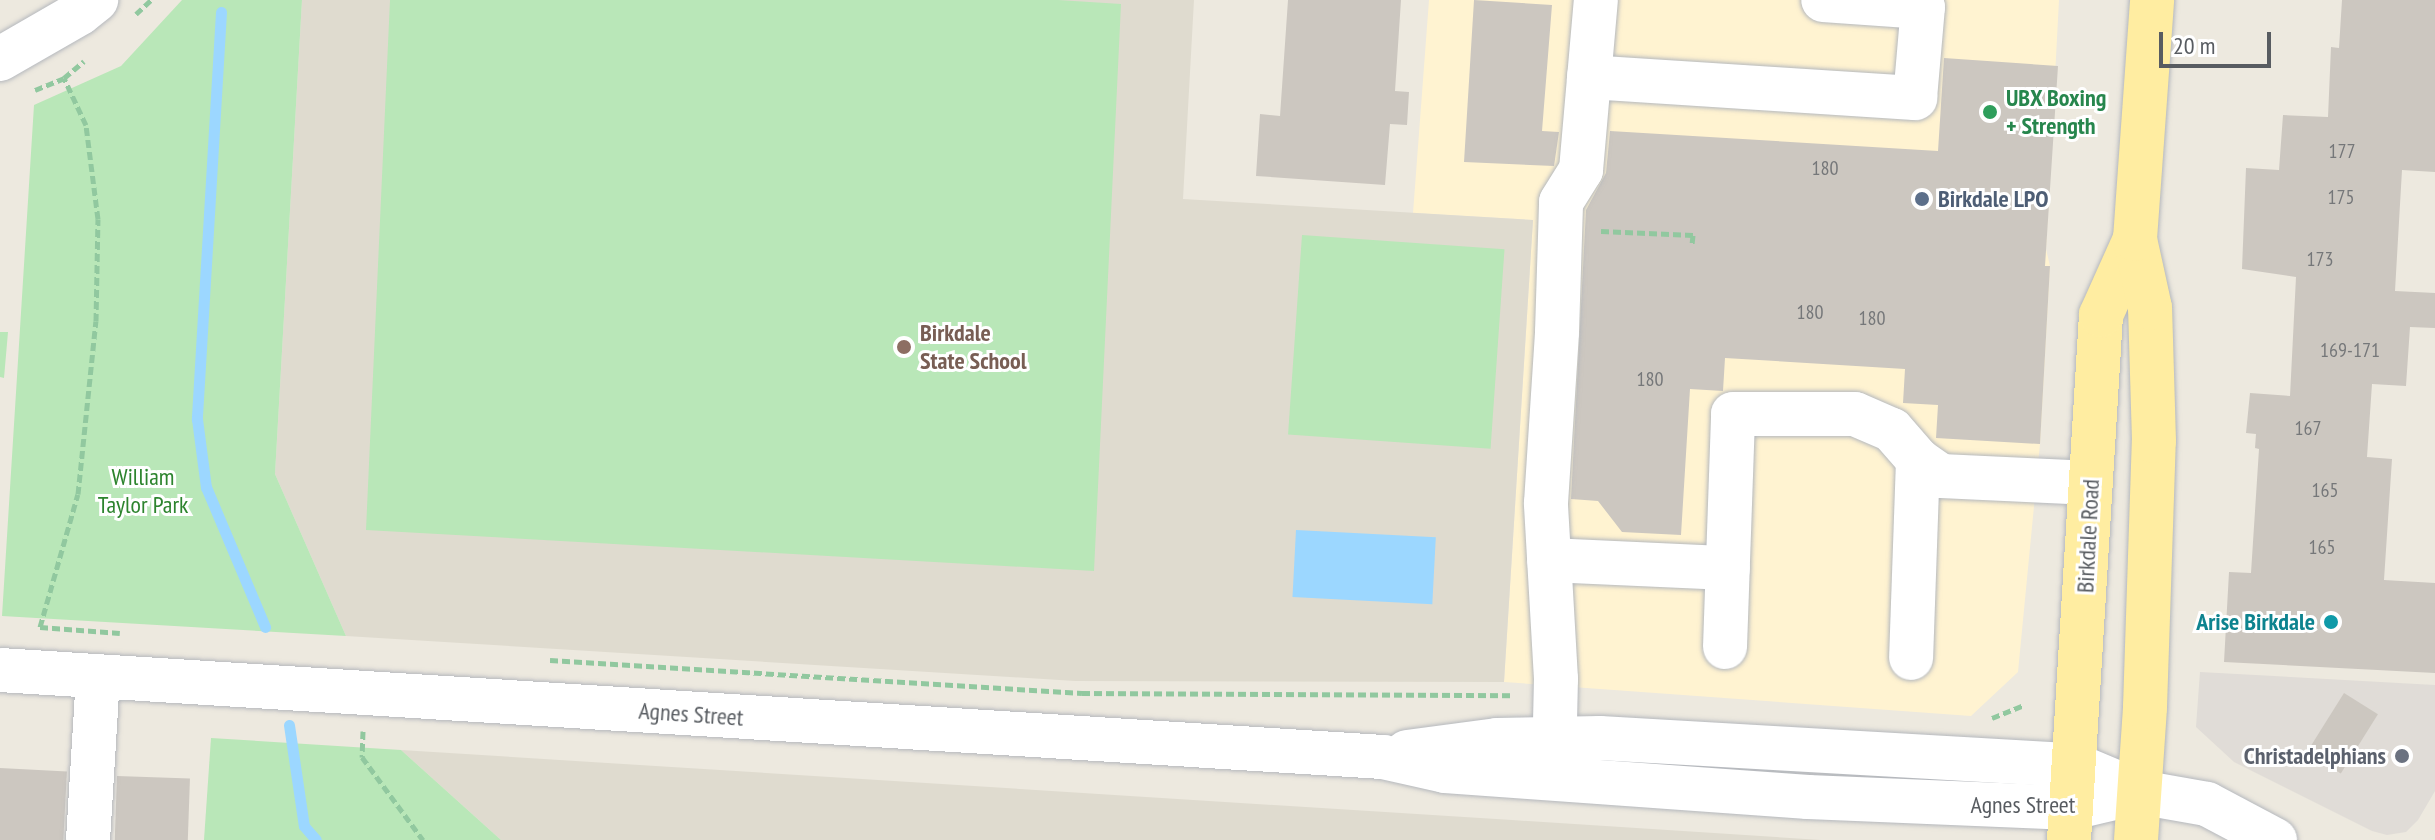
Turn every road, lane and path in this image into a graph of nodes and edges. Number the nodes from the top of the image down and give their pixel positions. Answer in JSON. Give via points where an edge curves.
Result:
{"nodes":[{"id":1,"x":96,"y":0,"type":"edge"},
{"id":2,"x":1596,"y":0,"type":"edge"},
{"id":3,"x":1823,"y":0,"type":"edge"},
{"id":4,"x":2152,"y":0,"type":"edge"},
{"id":5,"x":0,"y":59,"type":"edge"},
{"id":6,"x":1589,"y":77,"type":"junction"},
{"id":7,"x":64,"y":78,"type":"dead end"},
{"id":8,"x":1560,"y":229,"type":"junction"},
{"id":9,"x":2135,"y":239,"type":"junction"},
{"id":10,"x":1692,"y":244,"type":"dead end"},
{"id":11,"x":1918,"y":460,"type":"junction"},
{"id":12,"x":2091,"y":483,"type":"junction"},
{"id":13,"x":1549,"y":560,"type":"junction"},
{"id":14,"x":1728,"y":568,"type":"junction"},
{"id":15,"x":40,"y":627,"type":"junction"},
{"id":16,"x":133,"y":634,"type":"dead end"},
{"id":17,"x":1725,"y":647,"type":"dead end"},
{"id":18,"x":1911,"y":658,"type":"dead end"},
{"id":19,"x":544,"y":660,"type":"dead end"},
{"id":20,"x":18,"y":671,"type":"edge"},
{"id":21,"x":98,"y":676,"type":"junction"},
{"id":22,"x":364,"y":694,"type":"junction"},
{"id":23,"x":1519,"y":695,"type":"dead end"},
{"id":24,"x":1555,"y":737,"type":"junction"},
{"id":25,"x":1383,"y":757,"type":"junction"},
{"id":26,"x":2075,"y":765,"type":"junction"},
{"id":27,"x":1553,"y":780,"type":"junction"},
{"id":28,"x":2139,"y":792,"type":"junction"},
{"id":29,"x":2071,"y":824,"type":"edge"},
{"id":30,"x":88,"y":840,"type":"edge"},
{"id":31,"x":423,"y":840,"type":"edge"},
{"id":32,"x":2136,"y":840,"type":"edge"},
{"id":33,"x":2275,"y":840,"type":"edge"}],
"edges":[{"from":1,"to":5,"type":"street"},
{"from":2,"to":6,"type":"street"},
{"from":3,"to":6,"type":"street","via":[[1923,7],[1915,98]]},
{"from":4,"to":9,"type":"main road","name":"Birkdale Road"},
{"from":6,"to":8,"type":"street","via":[[1581,170],[1561,202]]},
{"from":7,"to":15,"type":"path","via":[[86,125],[96,203],[96,321],[78,494]]},
{"from":8,"to":10,"type":"path","via":[[1693,235]]},
{"from":8,"to":13,"type":"street","via":[[1546,503]]},
{"from":9,"to":12,"type":"main road","name":"Birkdale Road","via":[[2101,315]]},
{"from":9,"to":28,"type":"main road","name":"Birkdale Road","via":[[2150,308],[2154,441]]},
{"from":11,"to":12,"type":"street","via":[[1941,476]]},
{"from":11,"to":14,"type":"street","via":[[1892,430],[1855,414],[1733,414]]},
{"from":11,"to":18,"type":"street"},
{"from":12,"to":26,"type":"main road","name":"Birkdale Road"},
{"from":13,"to":14,"type":"street"},
{"from":13,"to":24,"type":"street"},
{"from":14,"to":17,"type":"street"},
{"from":15,"to":16,"type":"path"},
{"from":15,"to":20,"type":"path"},
{"from":19,"to":23,"type":"path","via":[[1082,693]]},
{"from":20,"to":21,"type":"street","name":"Agnes Street"},
{"from":21,"to":22,"type":"street","name":"Agnes Street"},
{"from":21,"to":30,"type":"street"},
{"from":22,"to":25,"type":"street","name":"Agnes Street"},
{"from":22,"to":31,"type":"path","via":[[362,757]]},
{"from":24,"to":25,"type":"street","name":"Agnes Street","via":[[1447,744]]},
{"from":24,"to":26,"type":"street","name":"Agnes Street"},
{"from":24,"to":27,"type":"street"},
{"from":25,"to":27,"type":"street","name":"Agnes Street","via":[[1445,771]]},
{"from":26,"to":28,"type":"street","name":"Agnes Street"},
{"from":26,"to":29,"type":"main road","name":"Birkdale Road"},
{"from":27,"to":29,"type":"street","name":"Agnes Street","via":[[1808,797]]},
{"from":28,"to":29,"type":"street","name":"Agnes Street"},
{"from":28,"to":32,"type":"main road","name":"Birkdale Road"},
{"from":28,"to":33,"type":"street","via":[[2207,804]]}]}
